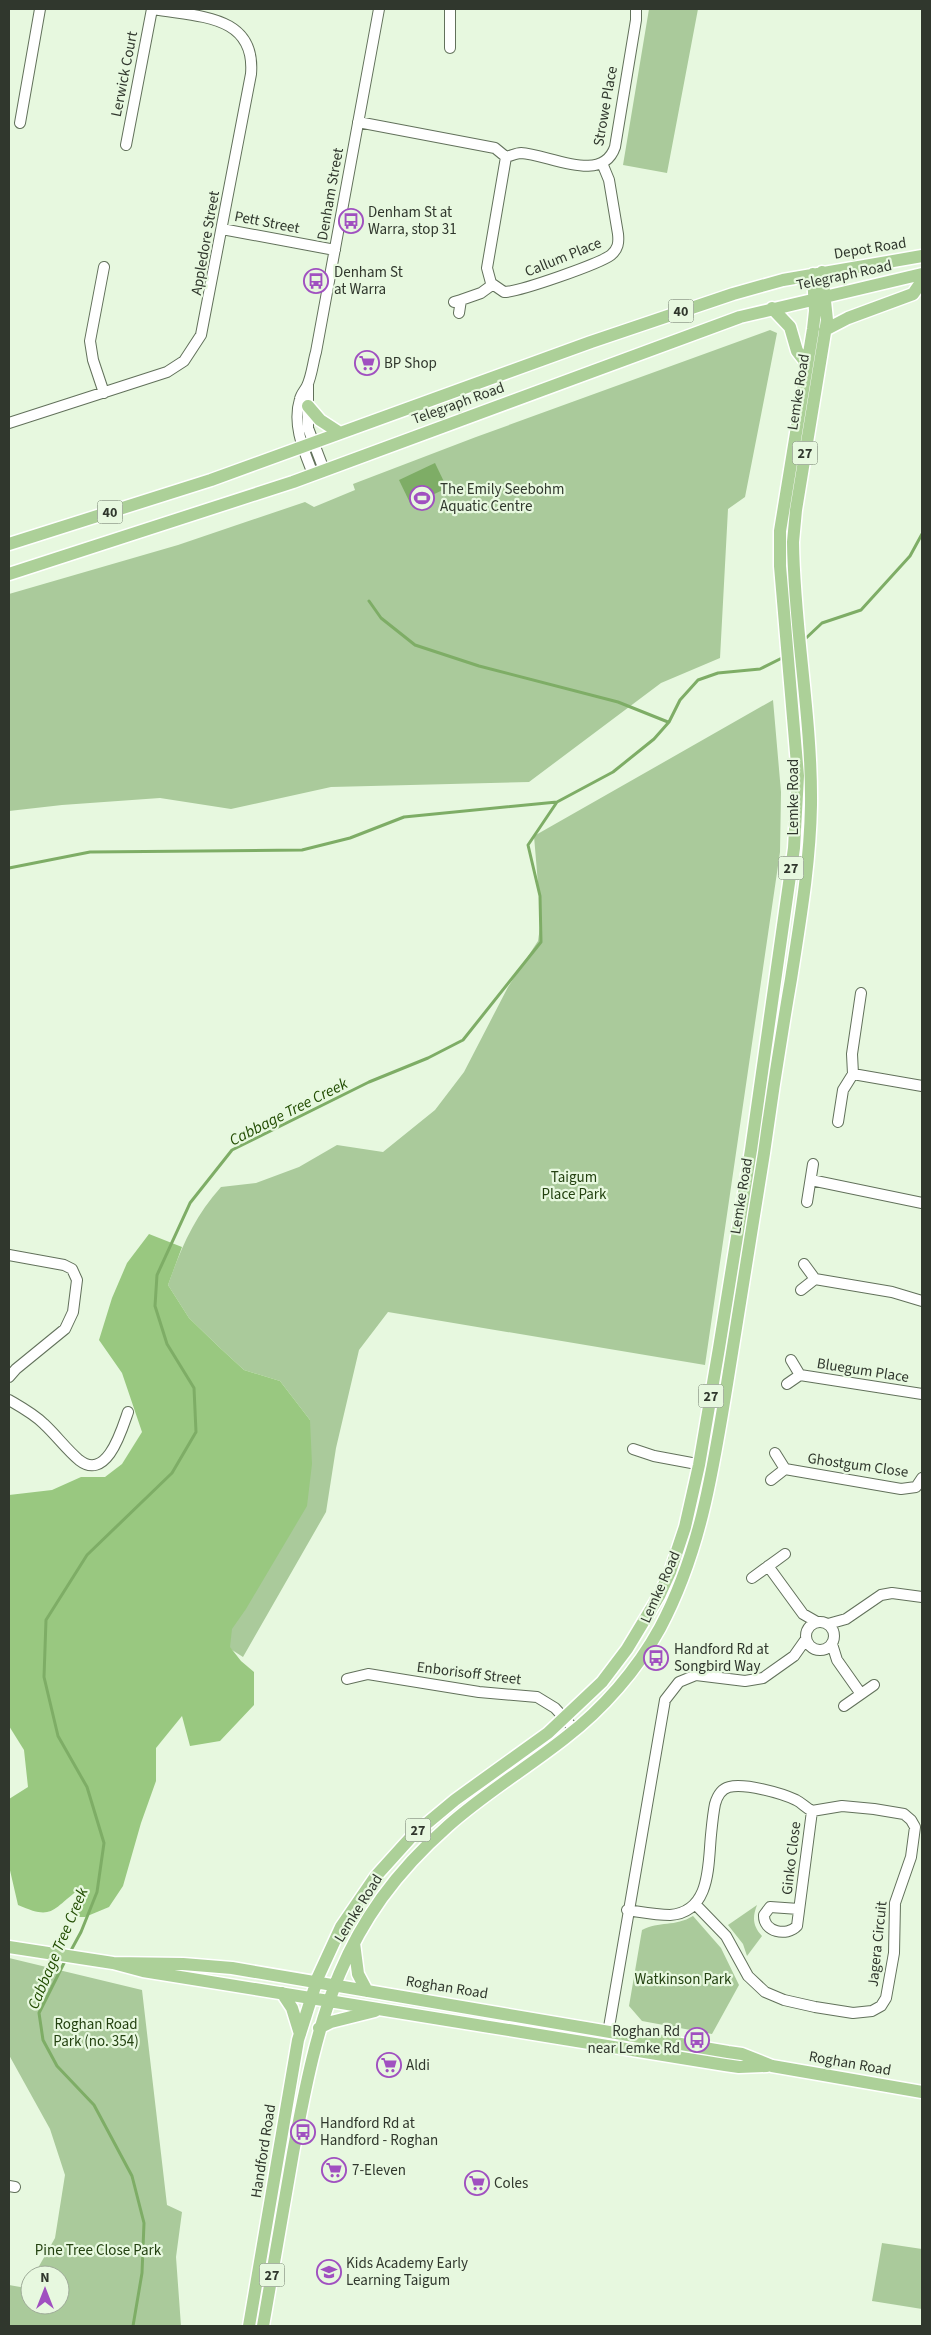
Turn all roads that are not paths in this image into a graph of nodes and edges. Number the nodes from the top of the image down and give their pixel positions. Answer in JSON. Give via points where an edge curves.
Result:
{"nodes":[{"id":1,"x":40,"y":9,"type":"edge"},
{"id":2,"x":153,"y":9,"type":"edge"},
{"id":3,"x":379,"y":9,"type":"edge"},
{"id":4,"x":450,"y":9,"type":"edge"},
{"id":5,"x":636,"y":9,"type":"edge"},
{"id":6,"x":450,"y":48,"type":"dead end"},
{"id":7,"x":358,"y":122,"type":"junction"},
{"id":8,"x":20,"y":123,"type":"dead end"},
{"id":9,"x":126,"y":145,"type":"dead end"},
{"id":10,"x":506,"y":156,"type":"junction"},
{"id":11,"x":602,"y":164,"type":"junction"},
{"id":12,"x":222,"y":229,"type":"junction"},
{"id":13,"x":335,"y":250,"type":"junction"},
{"id":14,"x":922,"y":256,"type":"edge"},
{"id":15,"x":104,"y":268,"type":"dead end"},
{"id":16,"x":818,"y":273,"type":"junction"},
{"id":17,"x":922,"y":274,"type":"edge"},
{"id":18,"x":922,"y":281,"type":"edge"},
{"id":19,"x":492,"y":285,"type":"junction"},
{"id":20,"x":820,"y":298,"type":"junction"},
{"id":21,"x":772,"y":308,"type":"junction"},
{"id":22,"x":459,"y":313,"type":"dead end"},
{"id":23,"x":825,"y":330,"type":"junction"},
{"id":24,"x":807,"y":364,"type":"junction"},
{"id":25,"x":308,"y":385,"type":"junction"},
{"id":26,"x":104,"y":393,"type":"junction"},
{"id":27,"x":308,"y":406,"type":"junction"},
{"id":28,"x":9,"y":423,"type":"edge"},
{"id":29,"x":340,"y":434,"type":"junction"},
{"id":30,"x":308,"y":446,"type":"junction"},
{"id":31,"x":318,"y":472,"type":"junction"},
{"id":32,"x":9,"y":544,"type":"edge"},
{"id":33,"x":9,"y":574,"type":"edge"},
{"id":34,"x":861,"y":993,"type":"dead end"},
{"id":35,"x":853,"y":1074,"type":"junction"},
{"id":36,"x":922,"y":1086,"type":"edge"},
{"id":37,"x":838,"y":1122,"type":"dead end"},
{"id":38,"x":813,"y":1164,"type":"dead end"},
{"id":39,"x":811,"y":1180,"type":"junction"},
{"id":40,"x":807,"y":1202,"type":"dead end"},
{"id":41,"x":922,"y":1203,"type":"edge"},
{"id":42,"x":9,"y":1255,"type":"edge"},
{"id":43,"x":804,"y":1264,"type":"dead end"},
{"id":44,"x":815,"y":1279,"type":"junction"},
{"id":45,"x":801,"y":1290,"type":"dead end"},
{"id":46,"x":922,"y":1301,"type":"edge"},
{"id":47,"x":791,"y":1360,"type":"dead end"},
{"id":48,"x":12,"y":1365,"type":"edge"},
{"id":49,"x":800,"y":1375,"type":"junction"},
{"id":50,"x":9,"y":1378,"type":"edge"},
{"id":51,"x":787,"y":1384,"type":"dead end"},
{"id":52,"x":922,"y":1394,"type":"edge"},
{"id":53,"x":9,"y":1400,"type":"edge"},
{"id":54,"x":128,"y":1412,"type":"dead end"},
{"id":55,"x":633,"y":1449,"type":"dead end"},
{"id":56,"x":775,"y":1453,"type":"dead end"},
{"id":57,"x":699,"y":1465,"type":"junction"},
{"id":58,"x":713,"y":1467,"type":"junction"},
{"id":59,"x":785,"y":1470,"type":"junction"},
{"id":60,"x":922,"y":1478,"type":"edge"},
{"id":61,"x":771,"y":1480,"type":"dead end"},
{"id":62,"x":785,"y":1554,"type":"dead end"},
{"id":63,"x":768,"y":1566,"type":"junction"},
{"id":64,"x":752,"y":1578,"type":"dead end"},
{"id":65,"x":922,"y":1598,"type":"edge"},
{"id":66,"x":803,"y":1614,"type":"junction"},
{"id":67,"x":846,"y":1618,"type":"junction"},
{"id":68,"x":823,"y":1623,"type":"junction"},
{"id":69,"x":807,"y":1634,"type":"junction"},
{"id":70,"x":834,"y":1639,"type":"junction"},
{"id":71,"x":818,"y":1650,"type":"junction"},
{"id":72,"x":794,"y":1656,"type":"junction"},
{"id":73,"x":837,"y":1660,"type":"junction"},
{"id":74,"x":346,"y":1679,"type":"dead end"},
{"id":75,"x":874,"y":1685,"type":"dead end"},
{"id":76,"x":861,"y":1694,"type":"junction"},
{"id":77,"x":844,"y":1706,"type":"dead end"},
{"id":78,"x":565,"y":1718,"type":"junction"},
{"id":79,"x":575,"y":1730,"type":"junction"},
{"id":80,"x":812,"y":1811,"type":"junction"},
{"id":81,"x":695,"y":1904,"type":"junction"},
{"id":82,"x":800,"y":1909,"type":"dead end"},
{"id":83,"x":628,"y":1910,"type":"junction"},
{"id":84,"x":9,"y":1939,"type":"edge"},
{"id":85,"x":354,"y":1943,"type":"junction"},
{"id":86,"x":9,"y":1947,"type":"edge"},
{"id":87,"x":39,"y":1950,"type":"junction"},
{"id":88,"x":107,"y":1962,"type":"junction"},
{"id":89,"x":316,"y":1982,"type":"junction"},
{"id":90,"x":334,"y":1985,"type":"junction"},
{"id":91,"x":367,"y":1991,"type":"junction"},
{"id":92,"x":282,"y":1993,"type":"junction"},
{"id":93,"x":310,"y":1998,"type":"junction"},
{"id":94,"x":328,"y":2001,"type":"junction"},
{"id":95,"x":380,"y":2010,"type":"junction"},
{"id":96,"x":319,"y":2028,"type":"junction"},
{"id":97,"x":608,"y":2031,"type":"junction"},
{"id":98,"x":300,"y":2034,"type":"junction"},
{"id":99,"x":606,"y":2045,"type":"junction"},
{"id":100,"x":772,"y":2066,"type":"junction"},
{"id":101,"x":922,"y":2092,"type":"edge"},
{"id":102,"x":249,"y":2326,"type":"edge"},
{"id":103,"x":264,"y":2326,"type":"edge"}],
"edges":[{"from":1,"to":8,"type":"street"},
{"from":2,"to":9,"type":"street","name":"Lerwick Court"},
{"from":2,"to":12,"type":"street","name":"Appledore Street","via":[[226,23],[238,31],[249,47],[251,74]]},
{"from":3,"to":7,"type":"street","name":"Denham Street"},
{"from":4,"to":6,"type":"street"},
{"from":5,"to":11,"type":"street","name":"Strowe Place","via":[[615,146],[612,155]]},
{"from":7,"to":10,"type":"street","name":"Strowe Place","via":[[495,148]]},
{"from":7,"to":13,"type":"street","name":"Denham Street"},
{"from":10,"to":11,"type":"street","name":"Strowe Place","via":[[520,153],[586,166]]},
{"from":10,"to":19,"type":"street","via":[[487,263]]},
{"from":11,"to":19,"type":"street","name":"Callum Place","via":[[609,180],[619,238],[612,254],[515,291],[504,292]]},
{"from":12,"to":13,"type":"street","name":"Pett Street"},
{"from":12,"to":26,"type":"street","name":"Appledore Street","via":[[204,327],[191,352],[167,372]]},
{"from":13,"to":25,"type":"street","name":"Denham Street"},
{"from":14,"to":16,"type":"main road","name":"Depot Road"},
{"from":15,"to":26,"type":"street","via":[[90,341]]},
{"from":16,"to":20,"type":"main road","name":"Lemke Road","number":"27"},
{"from":16,"to":29,"type":"main road","name":"Telegraph Road","number":"40","via":[[754,288],[630,328]]},
{"from":17,"to":20,"type":"main road","name":"Telegraph Road","number":"40"},
{"from":18,"to":23,"type":"main road","via":[[913,294]]},
{"from":19,"to":22,"type":"street","via":[[481,293],[458,301]]},
{"from":20,"to":21,"type":"main road","name":"Telegraph Road","number":"40"},
{"from":20,"to":23,"type":"main road","name":"Lemke Road","number":"27","via":[[827,315]]},
{"from":20,"to":24,"type":"main road","name":"Lemke Road","number":"27"},
{"from":21,"to":24,"type":"main road","via":[[790,327],[797,352]]},
{"from":21,"to":31,"type":"main road","name":"Telegraph Road","number":"40","via":[[693,333]]},
{"from":23,"to":58,"type":"main road","name":"Lemke Road","number":"27","via":[[793,542],[811,784],[807,874]]},
{"from":24,"to":57,"type":"main road","name":"Lemke Road","number":"27","via":[[782,509],[779,551],[798,776],[794,848],[752,1141]]},
{"from":25,"to":27,"type":"street","name":"Denham Street"},
{"from":25,"to":30,"type":"street","name":"Denham Street","via":[[300,397],[297,426]]},
{"from":26,"to":28,"type":"street","name":"Appledore Street"},
{"from":27,"to":29,"type":"main road","via":[[320,420]]},
{"from":27,"to":30,"type":"street","name":"Denham Street"},
{"from":29,"to":30,"type":"main road","name":"Telegraph Road","number":"40"},
{"from":30,"to":31,"type":"street","name":"Denham Street"},
{"from":30,"to":32,"type":"main road","name":"Telegraph Road","number":"40"},
{"from":31,"to":33,"type":"main road","name":"Telegraph Road","number":"40"},
{"from":34,"to":35,"type":"street","via":[[852,1054]]},
{"from":35,"to":36,"type":"street"},
{"from":35,"to":37,"type":"street","via":[[843,1090]]},
{"from":38,"to":39,"type":"street"},
{"from":39,"to":40,"type":"street"},
{"from":39,"to":41,"type":"street"},
{"from":42,"to":48,"type":"street","via":[[64,1264],[72,1269],[77,1280],[73,1312],[65,1329]]},
{"from":43,"to":44,"type":"street"},
{"from":44,"to":45,"type":"street"},
{"from":44,"to":46,"type":"street","via":[[892,1292]]},
{"from":47,"to":49,"type":"street","name":"Bluegum Place"},
{"from":48,"to":50,"type":"street"},
{"from":49,"to":51,"type":"street","name":"Bluegum Place"},
{"from":49,"to":52,"type":"street","name":"Bluegum Place"},
{"from":53,"to":54,"type":"street","via":[[44,1424],[80,1461],[90,1464],[99,1463],[110,1453]]},
{"from":55,"to":57,"type":"street"},
{"from":56,"to":59,"type":"street","name":"Ghostgum Close"},
{"from":57,"to":58,"type":"street"},
{"from":57,"to":78,"type":"main road","name":"Lemke Road","number":"27","via":[[681,1542],[659,1596],[627,1649],[602,1682]]},
{"from":58,"to":79,"type":"main road","name":"Lemke Road","number":"27","via":[[694,1550],[657,1634],[631,1672]]},
{"from":59,"to":60,"type":"street","name":"Ghostgum Close","via":[[901,1489],[916,1487]]},
{"from":59,"to":61,"type":"street","name":"Ghostgum Close"},
{"from":62,"to":63,"type":"street"},
{"from":63,"to":64,"type":"street"},
{"from":63,"to":66,"type":"street"},
{"from":65,"to":67,"type":"street","via":[[887,1593]]},
{"from":66,"to":68,"type":"street"},
{"from":66,"to":69,"type":"street"},
{"from":67,"to":68,"type":"street"},
{"from":67,"to":70,"type":"street"},
{"from":68,"to":69,"type":"street"},
{"from":68,"to":70,"type":"street"},
{"from":69,"to":71,"type":"street"},
{"from":69,"to":72,"type":"street"},
{"from":70,"to":71,"type":"street"},
{"from":70,"to":73,"type":"street"},
{"from":71,"to":72,"type":"street"},
{"from":71,"to":73,"type":"street"},
{"from":72,"to":83,"type":"street","via":[[756,1681],[701,1674],[679,1682],[668,1694],[663,1706]]},
{"from":73,"to":76,"type":"street"},
{"from":74,"to":78,"type":"street","name":"Enborisoff Street","via":[[368,1674],[484,1693],[530,1695],[549,1703]]},
{"from":75,"to":76,"type":"street"},
{"from":76,"to":77,"type":"street"},
{"from":78,"to":79,"type":"street","name":"Enborisoff Street"},
{"from":78,"to":89,"type":"main road","name":"Lemke Road","number":"27","via":[[432,1818],[393,1855],[341,1927]]},
{"from":79,"to":85,"type":"main road","name":"Lemke Road","number":"27","via":[[481,1798],[428,1844],[382,1896]]},
{"from":80,"to":81,"type":"street","via":[[780,1794],[732,1786],[724,1789],[715,1804],[709,1868]]},
{"from":80,"to":81,"type":"street","name":"Jagera Circuit","via":[[842,1806],[874,1809],[904,1814],[915,1827],[911,1857],[895,1903],[894,1953],[882,2006],[872,2011],[853,2013],[799,2004],[765,1992],[748,1976],[726,1936]]},
{"from":80,"to":82,"type":"street","name":"Ginko Close"},
{"from":81,"to":83,"type":"street","via":[[670,1915]]},
{"from":83,"to":97,"type":"street"},
{"from":84,"to":87,"type":"main road","name":"Roghan Road"},
{"from":85,"to":90,"type":"main road","name":"Lemke Road","number":"27"},
{"from":85,"to":91,"type":"main road","via":[[356,1969]]},
{"from":86,"to":87,"type":"main road","name":"Roghan Road"},
{"from":87,"to":88,"type":"main road","name":"Roghan Road"},
{"from":88,"to":89,"type":"main road","name":"Roghan Road","via":[[218,1966]]},
{"from":88,"to":92,"type":"main road","name":"Roghan Road","via":[[143,1971]]},
{"from":89,"to":90,"type":"main road","name":"Roghan Road"},
{"from":89,"to":93,"type":"main road","name":"Handford Road","number":"27"},
{"from":90,"to":91,"type":"main road","name":"Roghan Road"},
{"from":90,"to":94,"type":"main road","name":"Handford Road","number":"27"},
{"from":91,"to":97,"type":"main road","name":"Roghan Road"},
{"from":92,"to":93,"type":"main road","name":"Roghan Road"},
{"from":92,"to":98,"type":"main road","via":[[292,2008]]},
{"from":93,"to":94,"type":"main road","name":"Roghan Road"},
{"from":93,"to":98,"type":"main road","name":"Handford Road","number":"27"},
{"from":94,"to":95,"type":"main road","name":"Roghan Road"},
{"from":94,"to":96,"type":"main road","name":"Handford Road","number":"27"},
{"from":95,"to":96,"type":"main road"},
{"from":95,"to":99,"type":"main road","name":"Roghan Road"},
{"from":96,"to":103,"type":"main road","name":"Handford Road","number":"27","via":[[300,2116]]},
{"from":97,"to":99,"type":"street"},
{"from":97,"to":100,"type":"main road","name":"Roghan Road","via":[[742,2054]]},
{"from":98,"to":102,"type":"main road","name":"Handford Road","number":"27"},
{"from":99,"to":100,"type":"main road","name":"Roghan Road","via":[[739,2067]]},
{"from":100,"to":101,"type":"main road","name":"Roghan Road"}]}
